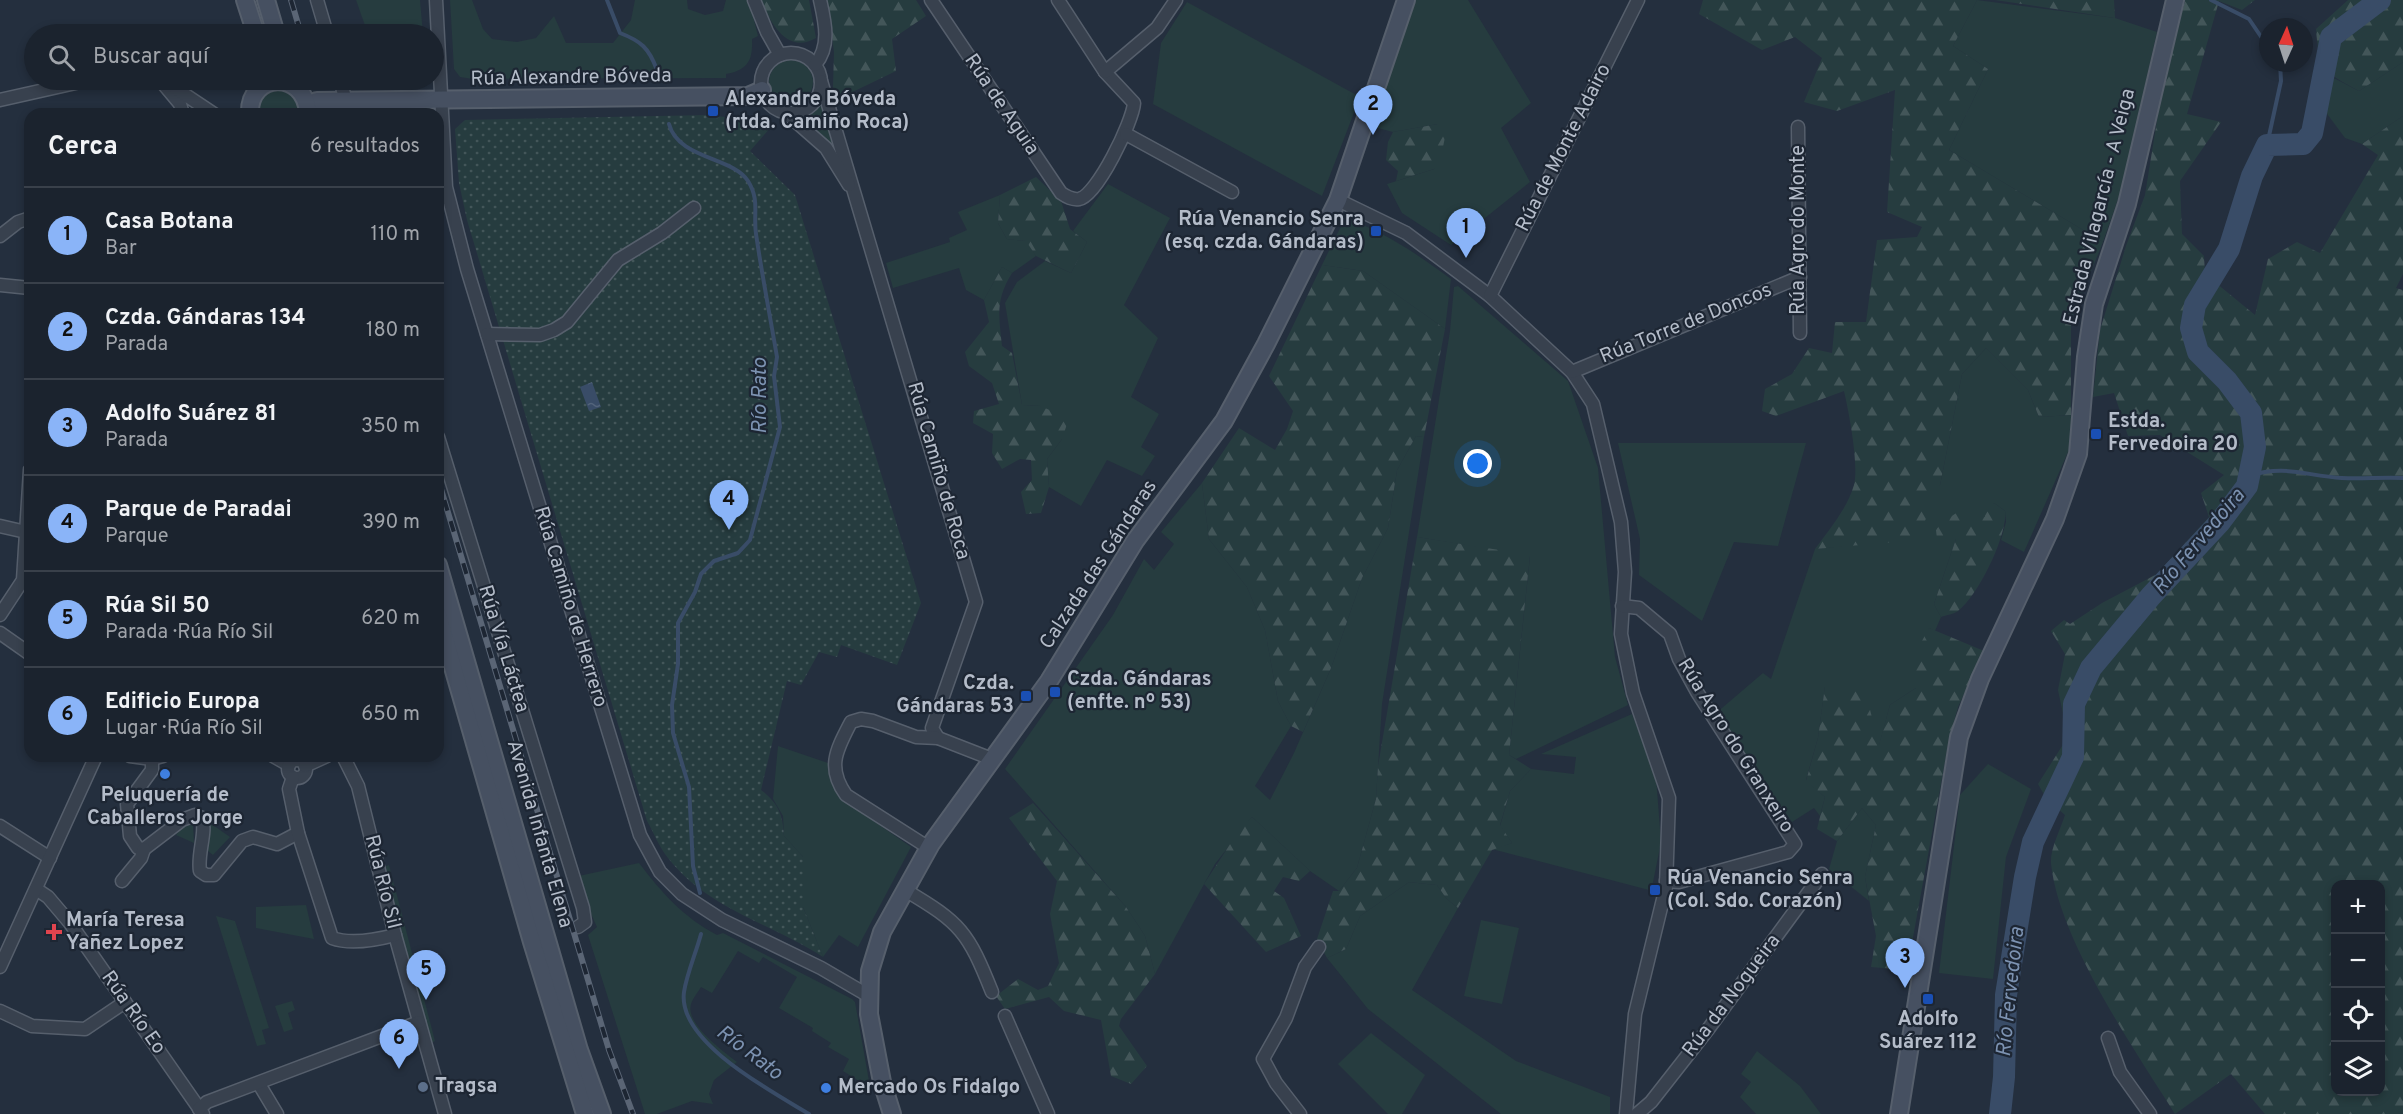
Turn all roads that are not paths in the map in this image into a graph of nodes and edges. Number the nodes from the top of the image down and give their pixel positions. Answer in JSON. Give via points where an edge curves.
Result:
{"nodes":[{"id":1,"x":246,"y":0,"type":"edge"},
{"id":2,"x":266,"y":0,"type":"edge"},
{"id":3,"x":316,"y":0,"type":"edge"},
{"id":4,"x":436,"y":0,"type":"edge"},
{"id":5,"x":754,"y":0,"type":"edge"},
{"id":6,"x":820,"y":0,"type":"edge"},
{"id":7,"x":931,"y":0,"type":"edge"},
{"id":8,"x":1058,"y":0,"type":"edge"},
{"id":9,"x":1176,"y":0,"type":"edge"},
{"id":10,"x":1406,"y":0,"type":"edge"},
{"id":11,"x":1638,"y":0,"type":"edge"},
{"id":12,"x":2175,"y":0,"type":"edge"},
{"id":13,"x":253,"y":24,"type":"edge"},
{"id":14,"x":273,"y":24,"type":"edge"},
{"id":15,"x":324,"y":24,"type":"edge"},
{"id":16,"x":437,"y":24,"type":"edge"},
{"id":17,"x":780,"y":55,"type":"junction"},
{"id":18,"x":815,"y":65,"type":"junction"},
{"id":19,"x":1105,"y":72,"type":"junction"},
{"id":20,"x":821,"y":81,"type":"junction"},
{"id":21,"x":44,"y":90,"type":"edge"},
{"id":22,"x":169,"y":90,"type":"edge"},
{"id":23,"x":177,"y":90,"type":"edge"},
{"id":24,"x":257,"y":90,"type":"edge"},
{"id":25,"x":300,"y":90,"type":"edge"},
{"id":26,"x":343,"y":90,"type":"edge"},
{"id":27,"x":441,"y":90,"type":"edge"},
{"id":28,"x":762,"y":90,"type":"junction"},
{"id":29,"x":0,"y":100,"type":"edge"},
{"id":30,"x":442,"y":100,"type":"junction"},
{"id":31,"x":346,"y":101,"type":"junction"},
{"id":32,"x":391,"y":107,"type":"edge"},
{"id":33,"x":181,"y":108,"type":"edge"},
{"id":34,"x":205,"y":108,"type":"edge"},
{"id":35,"x":250,"y":108,"type":"edge"},
{"id":36,"x":308,"y":108,"type":"edge"},
{"id":37,"x":313,"y":108,"type":"edge"},
{"id":38,"x":442,"y":108,"type":"edge"},
{"id":39,"x":785,"y":112,"type":"junction"},
{"id":40,"x":1798,"y":128,"type":"dead end"},
{"id":41,"x":1125,"y":134,"type":"junction"},
{"id":42,"x":444,"y":163,"type":"edge"},
{"id":43,"x":1232,"y":192,"type":"dead end"},
{"id":44,"x":1338,"y":200,"type":"junction"},
{"id":45,"x":858,"y":201,"type":"junction"},
{"id":46,"x":694,"y":208,"type":"dead end"},
{"id":47,"x":24,"y":220,"type":"edge"},
{"id":48,"x":0,"y":236,"type":"edge"},
{"id":49,"x":1800,"y":277,"type":"junction"},
{"id":50,"x":0,"y":285,"type":"edge"},
{"id":51,"x":24,"y":287,"type":"edge"},
{"id":52,"x":1490,"y":296,"type":"junction"},
{"id":53,"x":1800,"y":333,"type":"dead end"},
{"id":54,"x":487,"y":334,"type":"junction"},
{"id":55,"x":1572,"y":372,"type":"junction"},
{"id":56,"x":444,"y":456,"type":"edge"},
{"id":57,"x":0,"y":526,"type":"edge"},
{"id":58,"x":24,"y":532,"type":"edge"},
{"id":59,"x":24,"y":564,"type":"edge"},
{"id":60,"x":444,"y":586,"type":"edge"},
{"id":61,"x":1622,"y":606,"type":"junction"},
{"id":62,"x":0,"y":615,"type":"edge"},
{"id":63,"x":0,"y":633,"type":"edge"},
{"id":64,"x":444,"y":636,"type":"edge"},
{"id":65,"x":24,"y":650,"type":"edge"},
{"id":66,"x":938,"y":738,"type":"junction"},
{"id":67,"x":992,"y":759,"type":"junction"},
{"id":68,"x":93,"y":762,"type":"edge"},
{"id":69,"x":155,"y":762,"type":"edge"},
{"id":70,"x":280,"y":762,"type":"edge"},
{"id":71,"x":314,"y":762,"type":"edge"},
{"id":72,"x":346,"y":762,"type":"edge"},
{"id":73,"x":291,"y":771,"type":"junction"},
{"id":74,"x":0,"y":826,"type":"edge"},
{"id":75,"x":298,"y":833,"type":"junction"},
{"id":76,"x":929,"y":848,"type":"junction"},
{"id":77,"x":144,"y":849,"type":"junction"},
{"id":78,"x":50,"y":858,"type":"junction"},
{"id":79,"x":1822,"y":874,"type":"dead end"},
{"id":80,"x":122,"y":881,"type":"dead end"},
{"id":81,"x":1666,"y":881,"type":"junction"},
{"id":82,"x":36,"y":889,"type":"junction"},
{"id":83,"x":905,"y":890,"type":"junction"},
{"id":84,"x":578,"y":927,"type":"dead end"},
{"id":85,"x":395,"y":935,"type":"junction"},
{"id":86,"x":1319,"y":947,"type":"dead end"},
{"id":87,"x":0,"y":967,"type":"edge"},
{"id":88,"x":992,"y":992,"type":"dead end"},
{"id":89,"x":869,"y":996,"type":"junction"},
{"id":90,"x":125,"y":1002,"type":"junction"},
{"id":91,"x":0,"y":1011,"type":"edge"},
{"id":92,"x":1005,"y":1016,"type":"dead end"},
{"id":93,"x":419,"y":1022,"type":"junction"},
{"id":94,"x":2108,"y":1038,"type":"dead end"},
{"id":95,"x":259,"y":1084,"type":"junction"},
{"id":96,"x":201,"y":1112,"type":"edge"},
{"id":97,"x":277,"y":1114,"type":"edge"},
{"id":98,"x":446,"y":1114,"type":"edge"},
{"id":99,"x":585,"y":1114,"type":"edge"},
{"id":100,"x":602,"y":1114,"type":"edge"},
{"id":101,"x":892,"y":1114,"type":"edge"},
{"id":102,"x":1048,"y":1114,"type":"edge"},
{"id":103,"x":1300,"y":1114,"type":"edge"},
{"id":104,"x":1626,"y":1114,"type":"edge"},
{"id":105,"x":1637,"y":1114,"type":"edge"},
{"id":106,"x":1899,"y":1114,"type":"edge"},
{"id":107,"x":2150,"y":1114,"type":"edge"}],
"edges":[{"from":1,"to":13,"type":"main road"},
{"from":2,"to":14,"type":"main road"},
{"from":3,"to":15,"type":"street"},
{"from":4,"to":16,"type":"street","name":"Rúa Camiño de Herrero"},
{"from":5,"to":17,"type":"street"},
{"from":6,"to":18,"type":"street","via":[[826,23],[824,47]]},
{"from":7,"to":41,"type":"street","name":"Rúa de Aguia","via":[[1061,193],[1070,199],[1087,196]]},
{"from":8,"to":19,"type":"street"},
{"from":9,"to":19,"type":"street","via":[[1157,28]]},
{"from":10,"to":44,"type":"main road","name":"Calzada das Gándaras"},
{"from":11,"to":52,"type":"street","name":"Rúa de Monte Adairo"},
{"from":12,"to":106,"type":"main road","name":"Estrada Vilagarcía - A Veiga","via":[[2127,204],[2094,304],[2078,454],[2055,519],[1969,704],[1959,737]]},
{"from":17,"to":18,"type":"street","via":[[799,54]]},
{"from":17,"to":28,"type":"street","via":[[766,67]]},
{"from":18,"to":20,"type":"street"},
{"from":19,"to":41,"type":"street","via":[[1134,103]]},
{"from":20,"to":39,"type":"street","via":[[821,90],[811,106]]},
{"from":20,"to":45,"type":"street","name":"Rúa Camiño de Roca"},
{"from":21,"to":29,"type":"street"},
{"from":22,"to":33,"type":"street"},
{"from":23,"to":34,"type":"street"},
{"from":24,"to":35,"type":"main road"},
{"from":25,"to":36,"type":"main road"},
{"from":26,"to":31,"type":"street"},
{"from":27,"to":30,"type":"street","name":"Rúa Camiño de Herrero"},
{"from":28,"to":30,"type":"main road","name":"Rúa Alexandre Bóveda","via":[[748,96]]},
{"from":28,"to":39,"type":"street","via":[[769,103]]},
{"from":30,"to":32,"type":"main road","name":"Rúa Alexandre Bóveda"},
{"from":30,"to":38,"type":"street","name":"Rúa Camiño de Herrero"},
{"from":31,"to":32,"type":"main road","name":"Rúa Alexandre Bóveda"},
{"from":31,"to":37,"type":"main road","name":"Rúa Alexandre Bóveda"},
{"from":39,"to":45,"type":"street","name":"Rúa Camiño de Roca","via":[[826,148]]},
{"from":40,"to":49,"type":"street","name":"Rúa Agro do Monte"},
{"from":41,"to":43,"type":"street"},
{"from":42,"to":54,"type":"street","name":"Rúa Camiño de Herrero","via":[[446,187]]},
{"from":44,"to":52,"type":"street","via":[[1406,233]]},
{"from":44,"to":67,"type":"main road","name":"Calzada das Gándaras","via":[[1224,421],[1135,541],[1049,681]]},
{"from":45,"to":66,"type":"street","name":"Rúa Camiño de Roca","via":[[976,602],[932,728]]},
{"from":46,"to":54,"type":"street","via":[[618,260],[567,322],[554,330],[540,335]]},
{"from":47,"to":48,"type":"street"},
{"from":49,"to":53,"type":"street","name":"Rúa Agro do Monte"},
{"from":49,"to":55,"type":"street","name":"Rúa Torre de Doncos"},
{"from":50,"to":51,"type":"street"},
{"from":52,"to":55,"type":"street"},
{"from":54,"to":89,"type":"street","name":"Rúa Camiño de Herrero","via":[[640,836],[660,872],[682,894],[722,920]]},
{"from":55,"to":61,"type":"street","via":[[1593,405],[1621,522]]},
{"from":56,"to":84,"type":"street","name":"Rúa Vía Láctea","via":[[583,908],[585,921]]},
{"from":57,"to":58,"type":"street"},
{"from":59,"to":62,"type":"street","via":[[23,580]]},
{"from":60,"to":100,"type":"main road","name":"Avenida Infanta Elena","via":[[581,1058]]},
{"from":61,"to":81,"type":"street","via":[[1621,634],[1633,693],[1669,798]]},
{"from":61,"to":81,"type":"street","name":"Rúa Agro do Granxeiro","via":[[1639,608],[1670,634],[1697,692],[1795,844],[1788,852],[1678,882]]},
{"from":63,"to":65,"type":"street"},
{"from":64,"to":99,"type":"main road","name":"Avenida Infanta Elena"},
{"from":66,"to":67,"type":"street"},
{"from":66,"to":76,"type":"street","via":[[916,737],[861,719],[851,722],[834,765],[836,782],[846,795]]},
{"from":67,"to":76,"type":"main road","name":"Calzada das Gándaras"},
{"from":68,"to":78,"type":"street"},
{"from":69,"to":77,"type":"street","via":[[127,804],[130,836],[138,848]]},
{"from":70,"to":73,"type":"street"},
{"from":71,"to":73,"type":"street","via":[[305,766],[304,774]]},
{"from":72,"to":85,"type":"street","name":"Rúa Río Sil","via":[[358,786]]},
{"from":73,"to":75,"type":"street","via":[[289,789]]},
{"from":74,"to":78,"type":"street"},
{"from":75,"to":77,"type":"street","via":[[277,844],[253,837],[242,841],[213,874],[206,875],[200,871],[199,847],[204,825],[195,815],[182,820]]},
{"from":75,"to":85,"type":"street","via":[[332,938],[363,941]]},
{"from":76,"to":83,"type":"main road","name":"Calzada das Gándaras"},
{"from":77,"to":80,"type":"street"},
{"from":78,"to":82,"type":"street"},
{"from":79,"to":105,"type":"street","name":"Rúa da Nogueira","via":[[1709,1028],[1651,1102]]},
{"from":81,"to":104,"type":"street","via":[[1635,1014]]},
{"from":82,"to":87,"type":"street"},
{"from":82,"to":90,"type":"street","name":"Rúa Río Eo","via":[[70,923]]},
{"from":83,"to":88,"type":"street","via":[[956,923],[977,955]]},
{"from":83,"to":89,"type":"main road","name":"Calzada das Gándaras","via":[[882,932],[870,971]]},
{"from":85,"to":93,"type":"street","name":"Rúa Río Sil"},
{"from":86,"to":103,"type":"street","via":[[1305,967],[1286,1018],[1263,1059]]},
{"from":89,"to":101,"type":"main road","name":"Calzada das Gándaras","via":[[882,1082]]},
{"from":90,"to":91,"type":"street","via":[[85,1029],[32,1026]]},
{"from":90,"to":96,"type":"street","name":"Rúa Río Eo"},
{"from":92,"to":102,"type":"street"},
{"from":93,"to":95,"type":"street"},
{"from":93,"to":98,"type":"street","name":"Rúa Río Sil"},
{"from":94,"to":107,"type":"street","via":[[2120,1072]]},
{"from":95,"to":96,"type":"street","via":[[207,1102]]},
{"from":95,"to":97,"type":"street"}]}
